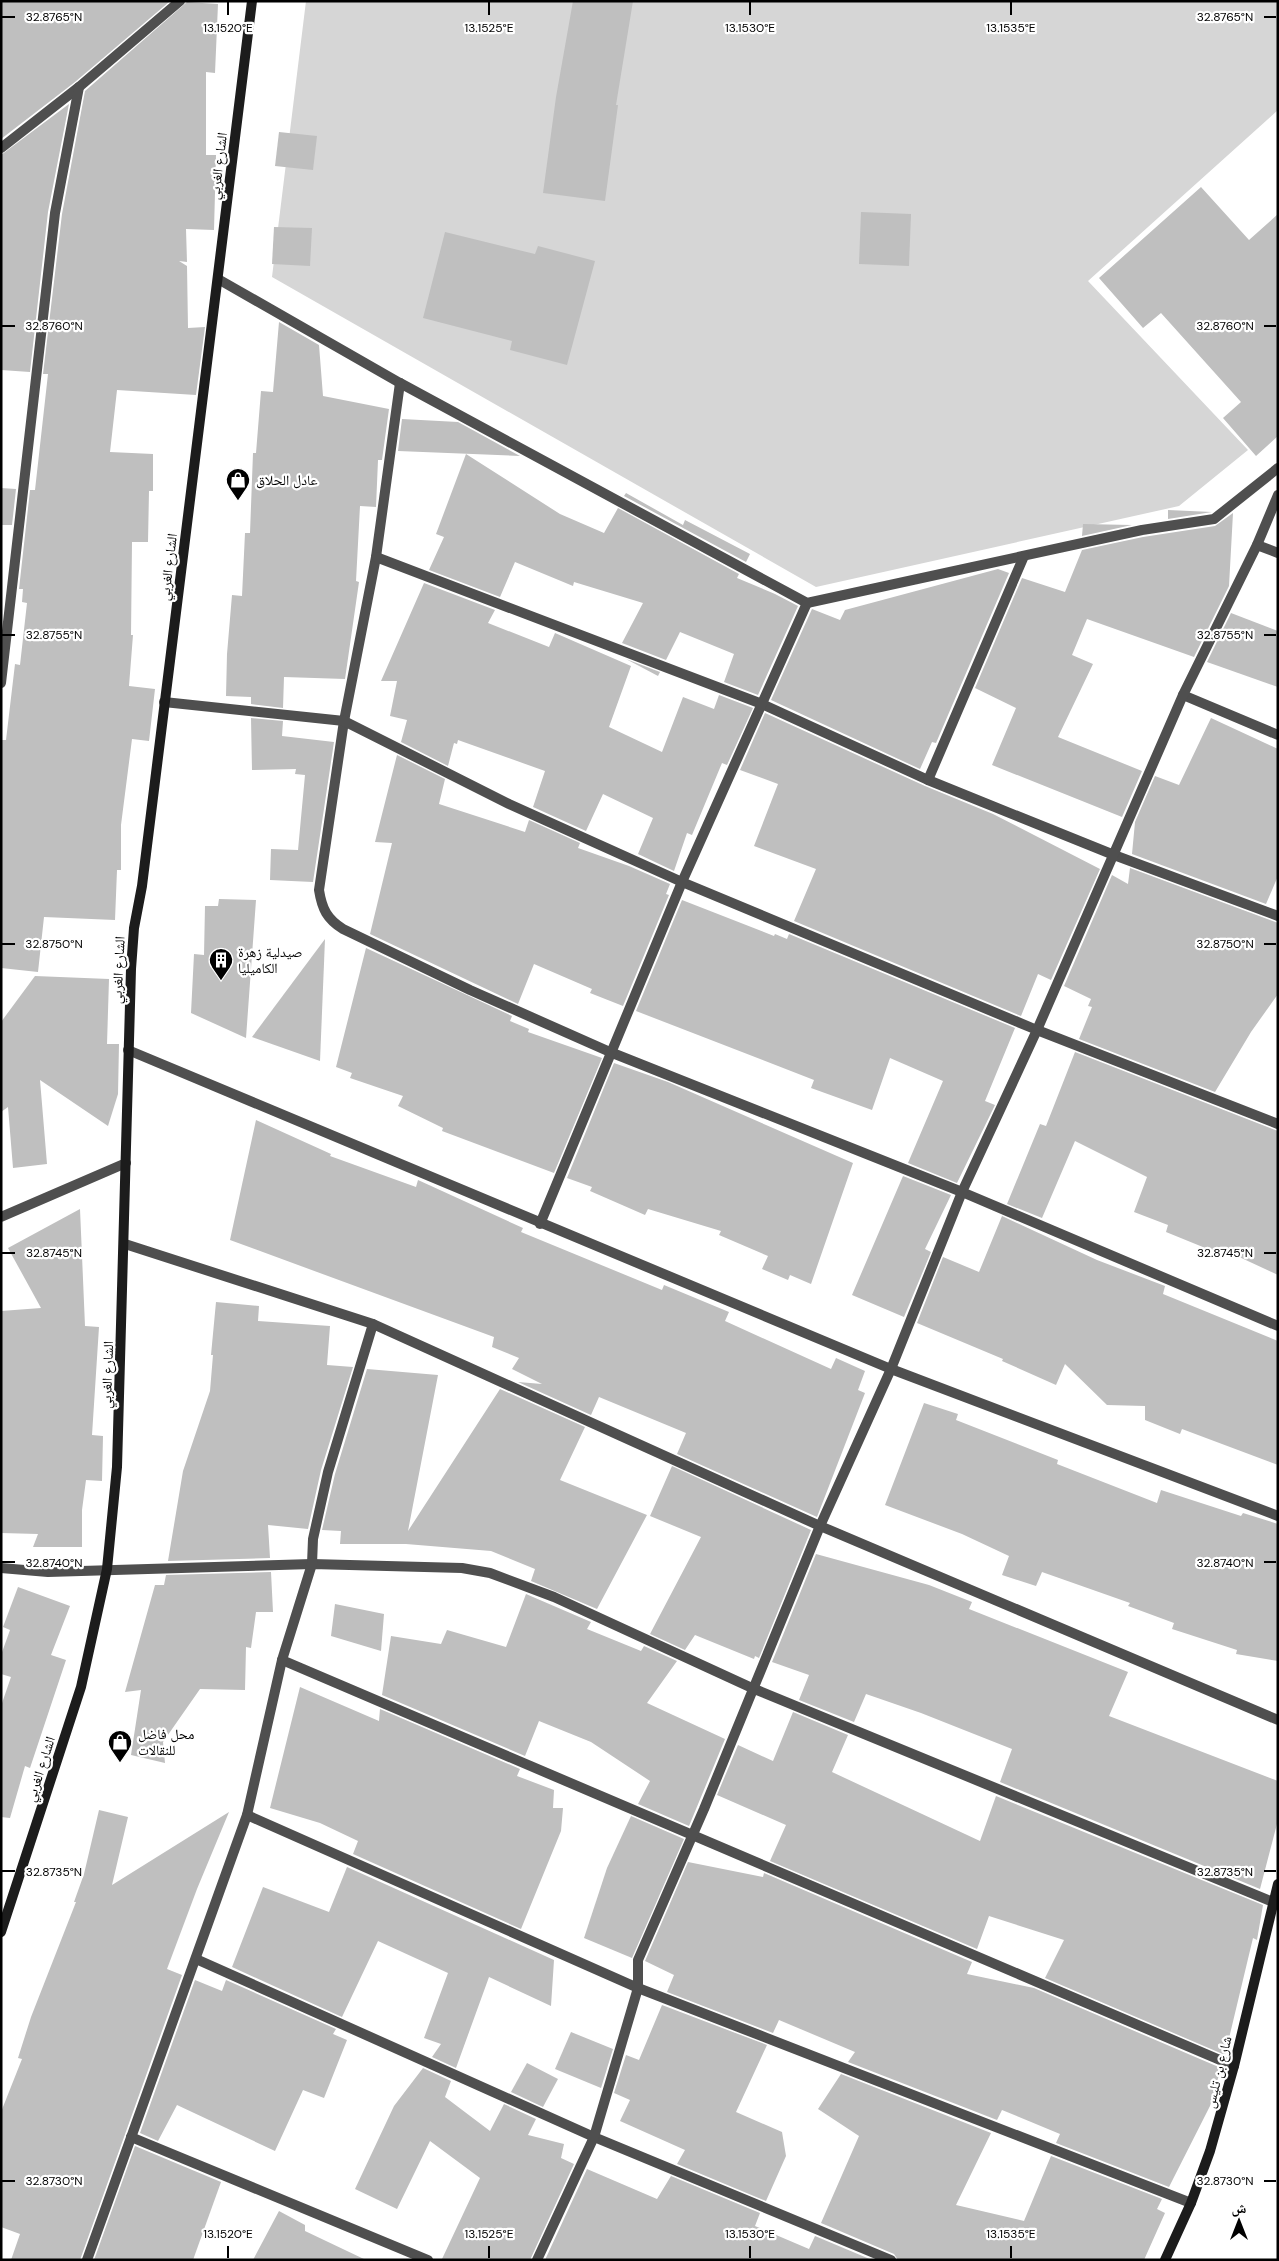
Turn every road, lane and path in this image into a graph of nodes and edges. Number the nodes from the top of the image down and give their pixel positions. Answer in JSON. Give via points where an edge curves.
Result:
{"nodes":[{"id":1,"x":180,"y":1,"type":"edge"},
{"id":2,"x":252,"y":1,"type":"edge"},
{"id":3,"x":79,"y":87,"type":"junction"},
{"id":4,"x":1,"y":148,"type":"edge"},
{"id":5,"x":218,"y":279,"type":"junction"},
{"id":6,"x":400,"y":383,"type":"junction"},
{"id":7,"x":1278,"y":468,"type":"edge"},
{"id":8,"x":1278,"y":496,"type":"edge"},
{"id":9,"x":1257,"y":544,"type":"junction"},
{"id":10,"x":1278,"y":553,"type":"edge"},
{"id":11,"x":1024,"y":556,"type":"junction"},
{"id":12,"x":376,"y":557,"type":"junction"},
{"id":13,"x":808,"y":603,"type":"junction"},
{"id":14,"x":1,"y":683,"type":"edge"},
{"id":15,"x":1183,"y":695,"type":"junction"},
{"id":16,"x":164,"y":702,"type":"junction"},
{"id":17,"x":762,"y":704,"type":"junction"},
{"id":18,"x":344,"y":721,"type":"junction"},
{"id":19,"x":1278,"y":735,"type":"edge"},
{"id":20,"x":928,"y":780,"type":"junction"},
{"id":21,"x":1114,"y":855,"type":"junction"},
{"id":22,"x":682,"y":882,"type":"junction"},
{"id":23,"x":1278,"y":916,"type":"edge"},
{"id":24,"x":1037,"y":1030,"type":"junction"},
{"id":25,"x":128,"y":1050,"type":"junction"},
{"id":26,"x":610,"y":1052,"type":"junction"},
{"id":27,"x":1278,"y":1124,"type":"edge"},
{"id":28,"x":126,"y":1164,"type":"junction"},
{"id":29,"x":962,"y":1192,"type":"junction"},
{"id":30,"x":1,"y":1217,"type":"edge"},
{"id":31,"x":540,"y":1224,"type":"junction"},
{"id":32,"x":125,"y":1244,"type":"junction"},
{"id":33,"x":373,"y":1324,"type":"junction"},
{"id":34,"x":1278,"y":1326,"type":"edge"},
{"id":35,"x":891,"y":1369,"type":"junction"},
{"id":36,"x":1278,"y":1516,"type":"edge"},
{"id":37,"x":820,"y":1526,"type":"junction"},
{"id":38,"x":312,"y":1564,"type":"junction"},
{"id":39,"x":1,"y":1568,"type":"edge"},
{"id":40,"x":107,"y":1569,"type":"junction"},
{"id":41,"x":282,"y":1660,"type":"junction"},
{"id":42,"x":752,"y":1688,"type":"junction"},
{"id":43,"x":1278,"y":1720,"type":"edge"},
{"id":44,"x":247,"y":1815,"type":"junction"},
{"id":45,"x":693,"y":1835,"type":"junction"},
{"id":46,"x":1278,"y":1884,"type":"edge"},
{"id":47,"x":1276,"y":1903,"type":"edge"},
{"id":48,"x":1,"y":1932,"type":"edge"},
{"id":49,"x":196,"y":1959,"type":"junction"},
{"id":50,"x":638,"y":1988,"type":"junction"},
{"id":51,"x":1234,"y":2066,"type":"junction"},
{"id":52,"x":131,"y":2137,"type":"junction"},
{"id":53,"x":594,"y":2137,"type":"junction"},
{"id":54,"x":1192,"y":2203,"type":"junction"},
{"id":55,"x":87,"y":2260,"type":"edge"},
{"id":56,"x":428,"y":2260,"type":"edge"},
{"id":57,"x":537,"y":2260,"type":"edge"},
{"id":58,"x":891,"y":2260,"type":"edge"},
{"id":59,"x":1165,"y":2260,"type":"edge"}],
"edges":[{"from":1,"to":3,"type":"street"},
{"from":2,"to":5,"type":"street","name":"الشارع الغربي"},
{"from":3,"to":4,"type":"street"},
{"from":3,"to":14,"type":"street","via":[[55,213]]},
{"from":5,"to":6,"type":"street"},
{"from":5,"to":16,"type":"street","name":"الشارع الغربي"},
{"from":6,"to":12,"type":"street"},
{"from":6,"to":13,"type":"street"},
{"from":7,"to":11,"type":"street","via":[[1214,519],[1142,530]]},
{"from":8,"to":9,"type":"street"},
{"from":9,"to":10,"type":"street"},
{"from":9,"to":15,"type":"street"},
{"from":11,"to":13,"type":"street"},
{"from":11,"to":20,"type":"street"},
{"from":12,"to":17,"type":"street"},
{"from":12,"to":18,"type":"street"},
{"from":13,"to":17,"type":"street"},
{"from":15,"to":19,"type":"street"},
{"from":15,"to":21,"type":"street"},
{"from":16,"to":18,"type":"street"},
{"from":16,"to":25,"type":"street","name":"الشارع الغربي","via":[[134,928]]},
{"from":17,"to":20,"type":"street"},
{"from":17,"to":22,"type":"street"},
{"from":18,"to":22,"type":"street","via":[[509,804]]},
{"from":18,"to":26,"type":"street","via":[[319,890],[321,906],[330,920],[470,990]]},
{"from":20,"to":21,"type":"street"},
{"from":21,"to":23,"type":"street"},
{"from":21,"to":24,"type":"street"},
{"from":22,"to":24,"type":"street"},
{"from":22,"to":26,"type":"street"},
{"from":24,"to":27,"type":"street"},
{"from":24,"to":29,"type":"street"},
{"from":25,"to":28,"type":"street","name":"الشارع الغربي"},
{"from":25,"to":31,"type":"street"},
{"from":26,"to":29,"type":"street"},
{"from":26,"to":31,"type":"street"},
{"from":28,"to":30,"type":"street"},
{"from":28,"to":32,"type":"street","name":"الشارع الغربي"},
{"from":29,"to":34,"type":"street"},
{"from":29,"to":35,"type":"street"},
{"from":31,"to":35,"type":"street"},
{"from":32,"to":33,"type":"street"},
{"from":32,"to":40,"type":"street","name":"الشارع الغربي","via":[[117,1467]]},
{"from":33,"to":37,"type":"street"},
{"from":33,"to":38,"type":"street","via":[[328,1472],[313,1539]]},
{"from":35,"to":36,"type":"street"},
{"from":35,"to":37,"type":"street"},
{"from":37,"to":42,"type":"street"},
{"from":37,"to":43,"type":"street"},
{"from":38,"to":40,"type":"street"},
{"from":38,"to":41,"type":"street"},
{"from":38,"to":42,"type":"street","via":[[462,1568],[490,1573],[554,1598]]},
{"from":39,"to":40,"type":"street","via":[[48,1572]]},
{"from":40,"to":48,"type":"street","name":"الشارع الغربي","via":[[81,1687]]},
{"from":41,"to":44,"type":"street"},
{"from":41,"to":45,"type":"street"},
{"from":42,"to":45,"type":"street"},
{"from":42,"to":47,"type":"street"},
{"from":44,"to":49,"type":"street"},
{"from":44,"to":50,"type":"street"},
{"from":45,"to":50,"type":"street","via":[[638,1960]]},
{"from":45,"to":51,"type":"street"},
{"from":46,"to":47,"type":"street","name":"شارع بن تليس"},
{"from":47,"to":51,"type":"street","name":"شارع بن تليس"},
{"from":49,"to":52,"type":"street"},
{"from":49,"to":53,"type":"street"},
{"from":50,"to":53,"type":"street"},
{"from":50,"to":54,"type":"street"},
{"from":51,"to":54,"type":"street","name":"شارع بن تليس"},
{"from":52,"to":55,"type":"street"},
{"from":52,"to":56,"type":"street"},
{"from":53,"to":57,"type":"street"},
{"from":53,"to":58,"type":"street"},
{"from":54,"to":59,"type":"street","name":"شارع بن تليس"}]}
